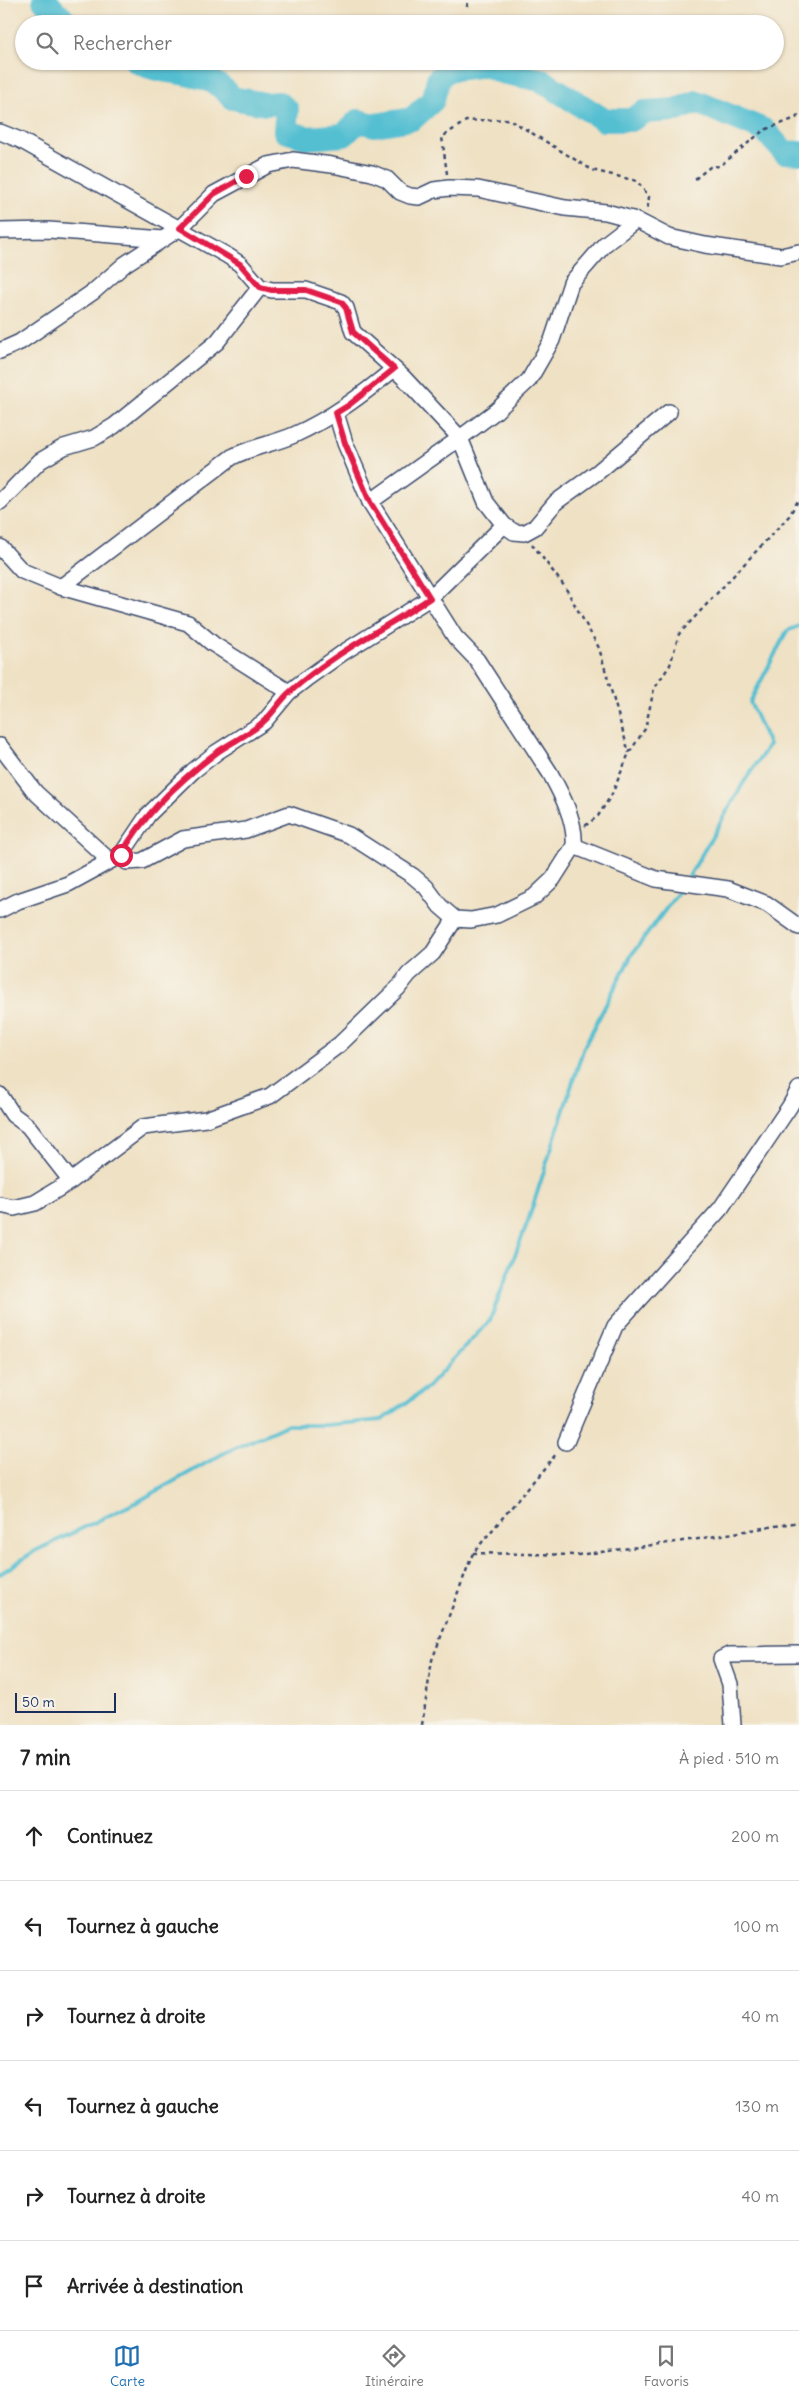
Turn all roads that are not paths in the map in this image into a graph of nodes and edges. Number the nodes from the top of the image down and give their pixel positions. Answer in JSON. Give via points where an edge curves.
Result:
{"nodes":[{"id":1,"x":0,"y":132,"type":"edge"},
{"id":2,"x":636,"y":220,"type":"junction"},
{"id":3,"x":180,"y":228,"type":"junction"},
{"id":4,"x":0,"y":231,"type":"edge"},
{"id":5,"x":162,"y":239,"type":"junction"},
{"id":6,"x":799,"y":252,"type":"edge"},
{"id":7,"x":260,"y":287,"type":"junction"},
{"id":8,"x":0,"y":351,"type":"edge"},
{"id":9,"x":394,"y":369,"type":"junction"},
{"id":10,"x":670,"y":412,"type":"dead end"},
{"id":11,"x":336,"y":413,"type":"junction"},
{"id":12,"x":460,"y":438,"type":"junction"},
{"id":13,"x":0,"y":502,"type":"edge"},
{"id":14,"x":370,"y":502,"type":"junction"},
{"id":15,"x":504,"y":525,"type":"junction"},
{"id":16,"x":0,"y":547,"type":"edge"},
{"id":17,"x":61,"y":587,"type":"junction"},
{"id":18,"x":430,"y":598,"type":"junction"},
{"id":19,"x":289,"y":692,"type":"junction"},
{"id":20,"x":0,"y":746,"type":"edge"},
{"id":21,"x":575,"y":839,"type":"junction"},
{"id":22,"x":115,"y":858,"type":"junction"},
{"id":23,"x":0,"y":910,"type":"edge"},
{"id":24,"x":455,"y":919,"type":"junction"},
{"id":25,"x":799,"y":926,"type":"edge"},
{"id":26,"x":799,"y":1089,"type":"edge"},
{"id":27,"x":0,"y":1095,"type":"edge"},
{"id":28,"x":71,"y":1181,"type":"junction"},
{"id":29,"x":0,"y":1204,"type":"edge"},
{"id":30,"x":566,"y":1442,"type":"road end"},
{"id":31,"x":799,"y":1654,"type":"edge"},
{"id":32,"x":733,"y":1725,"type":"edge"}],
"edges":[{"from":1,"to":3,"type":"street"},
{"from":2,"to":3,"type":"street","via":[[478,189],[449,188],[419,197],[410,196],[400,192],[387,179],[372,173],[293,160],[268,165],[214,194]]},
{"from":2,"to":6,"type":"street","via":[[669,237],[705,245],[781,256]]},
{"from":2,"to":12,"type":"street","via":[[605,244],[571,283],[552,340],[529,380]]},
{"from":3,"to":5,"type":"street"},
{"from":3,"to":7,"type":"street","via":[[240,264]]},
{"from":4,"to":5,"type":"street","via":[[49,230]]},
{"from":5,"to":8,"type":"street","via":[[125,264],[93,292],[20,342]]},
{"from":7,"to":9,"type":"street","via":[[306,290],[341,302],[353,332]]},
{"from":7,"to":13,"type":"street","via":[[217,342],[114,426],[40,461]]},
{"from":9,"to":11,"type":"street"},
{"from":9,"to":12,"type":"street"},
{"from":10,"to":15,"type":"street","via":[[556,502],[535,527],[524,533],[514,532]]},
{"from":11,"to":14,"type":"street"},
{"from":11,"to":17,"type":"street","via":[[292,435],[232,458]]},
{"from":12,"to":14,"type":"street"},
{"from":12,"to":15,"type":"street","via":[[486,502]]},
{"from":14,"to":18,"type":"street"},
{"from":15,"to":18,"type":"street"},
{"from":16,"to":17,"type":"street","via":[[22,571]]},
{"from":17,"to":19,"type":"street","via":[[188,623],[213,644]]},
{"from":18,"to":19,"type":"street","via":[[344,652]]},
{"from":18,"to":21,"type":"street","via":[[455,637],[477,660],[532,743],[561,792]]},
{"from":19,"to":22,"type":"street","via":[[264,722],[193,771],[148,815]]},
{"from":20,"to":22,"type":"street","via":[[35,792]]},
{"from":21,"to":24,"type":"street","via":[[553,879],[534,897],[497,915],[471,920]]},
{"from":21,"to":25,"type":"street","via":[[656,879],[728,888],[767,904]]},
{"from":22,"to":23,"type":"street","via":[[68,884]]},
{"from":22,"to":24,"type":"street","via":[[127,862],[142,860],[183,839],[246,830],[279,816],[296,816],[349,835],[413,876]]},
{"from":24,"to":28,"type":"street","via":[[432,953],[340,1044],[270,1096],[206,1119],[143,1127]]},
{"from":26,"to":30,"type":"street","via":[[721,1208],[615,1326]]},
{"from":27,"to":28,"type":"street","via":[[12,1115],[28,1126]]},
{"from":28,"to":29,"type":"street","via":[[35,1203],[14,1208]]},
{"from":31,"to":32,"type":"street","via":[[729,1655],[721,1659],[730,1684]]}]}
